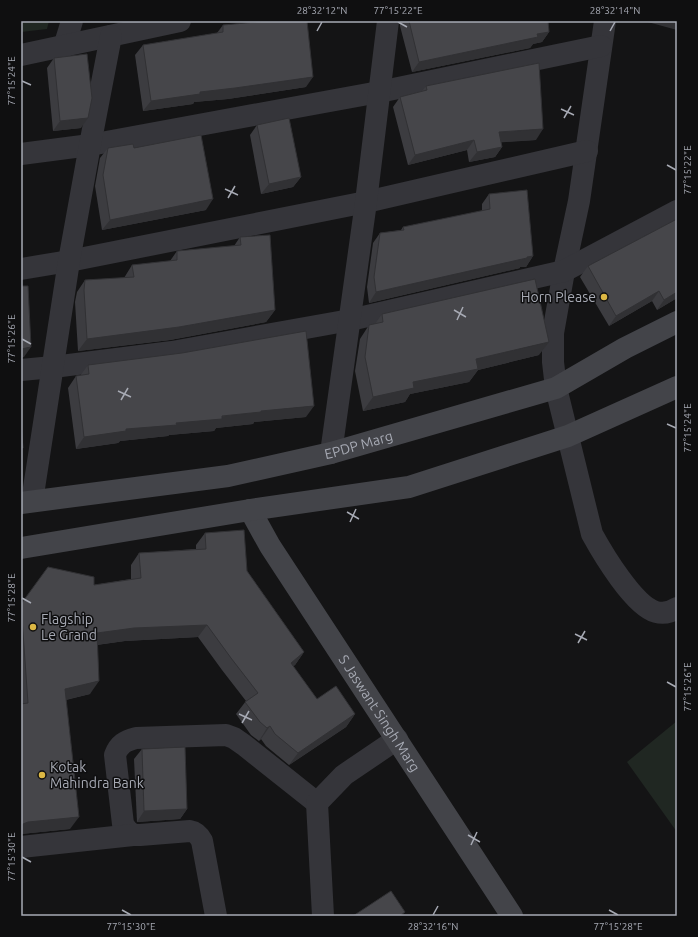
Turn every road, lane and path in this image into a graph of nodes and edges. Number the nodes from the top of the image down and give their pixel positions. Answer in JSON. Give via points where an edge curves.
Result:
{"nodes":[{"id":1,"x":72,"y":21,"type":"edge"},
{"id":2,"x":180,"y":21,"type":"edge"},
{"id":3,"x":388,"y":21,"type":"edge"},
{"id":4,"x":604,"y":21,"type":"edge"},
{"id":5,"x":111,"y":36,"type":"junction"},
{"id":6,"x":601,"y":46,"type":"junction"},
{"id":7,"x":64,"y":47,"type":"junction"},
{"id":8,"x":21,"y":55,"type":"edge"},
{"id":9,"x":379,"y":92,"type":"junction"},
{"id":10,"x":90,"y":145,"type":"junction"},
{"id":11,"x":587,"y":151,"type":"junction"},
{"id":12,"x":21,"y":154,"type":"edge"},
{"id":13,"x":366,"y":202,"type":"junction"},
{"id":14,"x":677,"y":211,"type":"edge"},
{"id":15,"x":69,"y":261,"type":"junction"},
{"id":16,"x":21,"y":269,"type":"edge"},
{"id":17,"x":564,"y":271,"type":"junction"},
{"id":18,"x":350,"y":320,"type":"junction"},
{"id":19,"x":677,"y":322,"type":"edge"},
{"id":20,"x":53,"y":367,"type":"junction"},
{"id":21,"x":21,"y":370,"type":"edge"},
{"id":22,"x":677,"y":387,"type":"edge"},
{"id":23,"x":556,"y":388,"type":"junction"},
{"id":24,"x":568,"y":436,"type":"junction"},
{"id":25,"x":331,"y":453,"type":"junction"},
{"id":26,"x":27,"y":502,"type":"edge"},
{"id":27,"x":250,"y":510,"type":"junction"},
{"id":28,"x":21,"y":548,"type":"edge"},
{"id":29,"x":677,"y":608,"type":"edge"},
{"id":30,"x":397,"y":739,"type":"junction"},
{"id":31,"x":317,"y":803,"type":"junction"},
{"id":32,"x":133,"y":835,"type":"junction"},
{"id":33,"x":21,"y":848,"type":"edge"},
{"id":34,"x":216,"y":916,"type":"edge"},
{"id":35,"x":323,"y":916,"type":"edge"},
{"id":36,"x":512,"y":916,"type":"edge"}],
"edges":[{"from":1,"to":7,"type":"street"},
{"from":2,"to":5,"type":"street"},
{"from":3,"to":9,"type":"street"},
{"from":4,"to":6,"type":"street"},
{"from":5,"to":7,"type":"street"},
{"from":5,"to":10,"type":"street"},
{"from":6,"to":9,"type":"street"},
{"from":6,"to":11,"type":"street"},
{"from":7,"to":8,"type":"street"},
{"from":9,"to":10,"type":"street"},
{"from":9,"to":13,"type":"street"},
{"from":10,"to":12,"type":"street"},
{"from":10,"to":15,"type":"street"},
{"from":11,"to":13,"type":"street"},
{"from":11,"to":17,"type":"street"},
{"from":13,"to":15,"type":"street"},
{"from":13,"to":18,"type":"street"},
{"from":14,"to":17,"type":"street"},
{"from":15,"to":16,"type":"street"},
{"from":15,"to":20,"type":"street"},
{"from":17,"to":18,"type":"street"},
{"from":17,"to":23,"type":"street","via":[[553,334]]},
{"from":18,"to":20,"type":"street","via":[[172,352]]},
{"from":18,"to":25,"type":"street"},
{"from":19,"to":23,"type":"main road","name":"EPDP Marg","via":[[625,348]]},
{"from":20,"to":21,"type":"street"},
{"from":20,"to":26,"type":"street"},
{"from":22,"to":24,"type":"main road"},
{"from":23,"to":24,"type":"street"},
{"from":23,"to":25,"type":"main road","name":"EPDP Marg"},
{"from":24,"to":27,"type":"main road","via":[[409,487]]},
{"from":24,"to":29,"type":"street","via":[[592,534],[599,547],[637,598],[650,609],[664,613]]},
{"from":25,"to":26,"type":"main road","name":"EPDP Marg","via":[[228,476]]},
{"from":27,"to":28,"type":"main road"},
{"from":27,"to":30,"type":"main road","name":"S Jaswant Singh Marg","via":[[270,546]]},
{"from":30,"to":31,"type":"street","via":[[344,775]]},
{"from":30,"to":36,"type":"main road","name":"S Jaswant Singh Marg"},
{"from":31,"to":32,"type":"street","via":[[244,745],[226,734],[136,738],[126,740],[118,747],[116,755],[123,824]]},
{"from":31,"to":35,"type":"street"},
{"from":32,"to":33,"type":"street"},
{"from":32,"to":34,"type":"street","via":[[190,831],[200,836]]}]}
